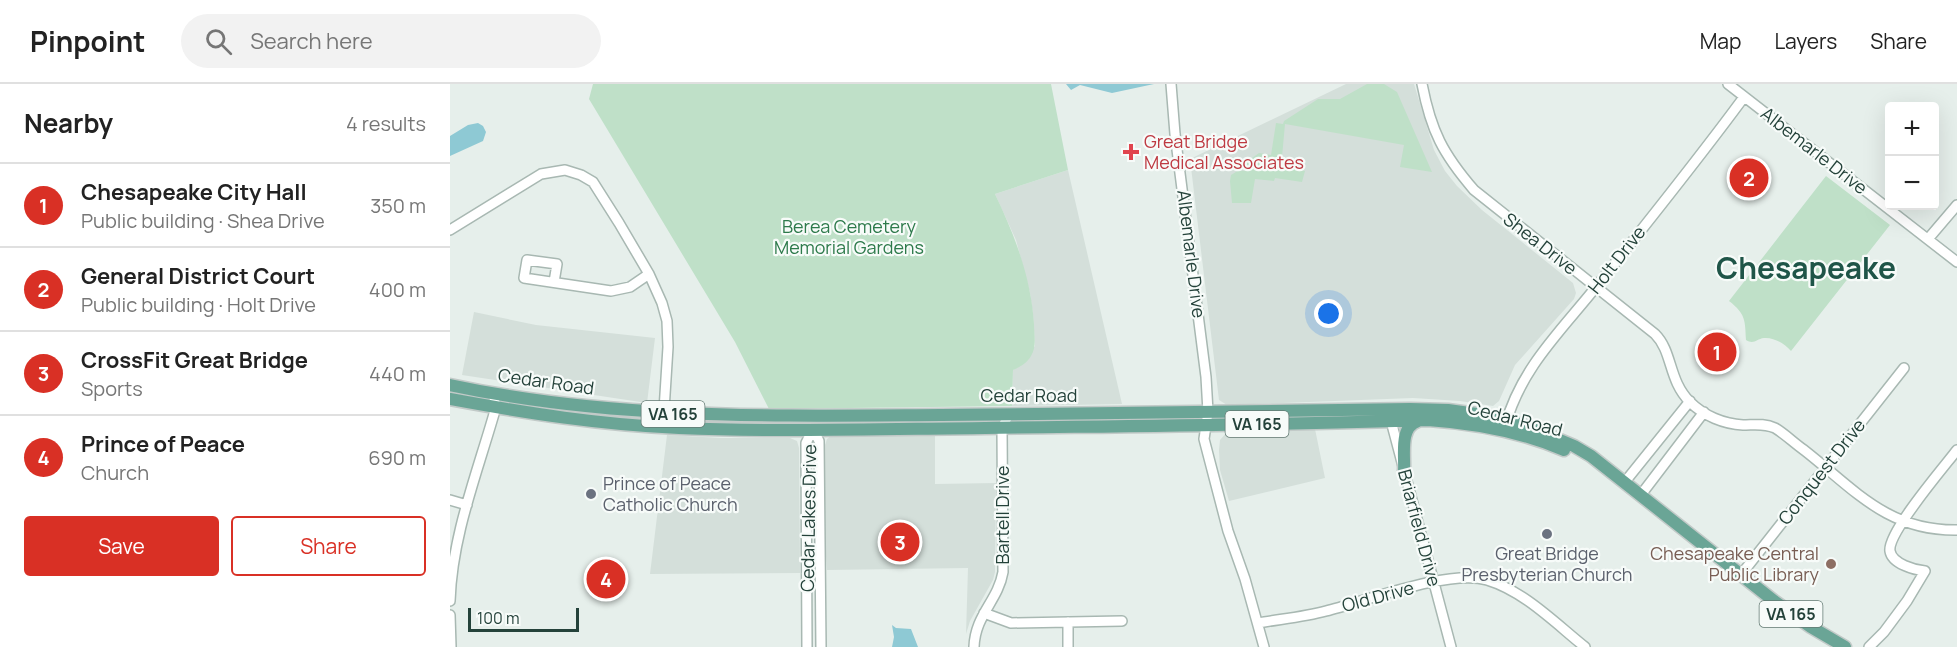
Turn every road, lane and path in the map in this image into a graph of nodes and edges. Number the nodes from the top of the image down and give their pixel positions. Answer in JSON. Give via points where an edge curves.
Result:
{"nodes":[{"id":1,"x":1171,"y":84,"type":"edge"},
{"id":2,"x":1422,"y":84,"type":"edge"},
{"id":3,"x":1728,"y":84,"type":"edge"},
{"id":4,"x":1744,"y":97,"type":"junction"},
{"id":5,"x":1957,"y":205,"type":"edge"},
{"id":6,"x":450,"y":230,"type":"edge"},
{"id":7,"x":1928,"y":239,"type":"junction"},
{"id":8,"x":1957,"y":262,"type":"edge"},
{"id":9,"x":649,"y":274,"type":"junction"},
{"id":10,"x":554,"y":282,"type":"dead end"},
{"id":11,"x":1596,"y":287,"type":"junction"},
{"id":12,"x":1902,"y":370,"type":"dead end"},
{"id":13,"x":450,"y":385,"type":"edge"},
{"id":14,"x":493,"y":393,"type":"junction"},
{"id":15,"x":450,"y":399,"type":"edge"},
{"id":16,"x":1690,"y":401,"type":"junction"},
{"id":17,"x":496,"y":407,"type":"junction"},
{"id":18,"x":1396,"y":409,"type":"junction"},
{"id":19,"x":1704,"y":412,"type":"junction"},
{"id":20,"x":664,"y":413,"type":"junction"},
{"id":21,"x":1009,"y":414,"type":"junction"},
{"id":22,"x":923,"y":415,"type":"junction"},
{"id":23,"x":785,"y":416,"type":"junction"},
{"id":24,"x":1206,"y":418,"type":"junction"},
{"id":25,"x":1391,"y":421,"type":"junction"},
{"id":26,"x":1419,"y":421,"type":"junction"},
{"id":27,"x":663,"y":426,"type":"junction"},
{"id":28,"x":1505,"y":426,"type":"junction"},
{"id":29,"x":1002,"y":428,"type":"junction"},
{"id":30,"x":813,"y":429,"type":"junction"},
{"id":31,"x":1957,"y":450,"type":"edge"},
{"id":32,"x":1826,"y":467,"type":"junction"},
{"id":33,"x":1404,"y":471,"type":"junction"},
{"id":34,"x":1624,"y":483,"type":"junction"},
{"id":35,"x":1640,"y":496,"type":"junction"},
{"id":36,"x":450,"y":500,"type":"edge"},
{"id":37,"x":467,"y":505,"type":"junction"},
{"id":38,"x":1904,"y":521,"type":"junction"},
{"id":39,"x":1957,"y":530,"type":"edge"},
{"id":40,"x":1740,"y":576,"type":"junction"},
{"id":41,"x":1434,"y":582,"type":"junction"},
{"id":42,"x":450,"y":601,"type":"edge"},
{"id":43,"x":984,"y":614,"type":"junction"},
{"id":44,"x":450,"y":615,"type":"edge"},
{"id":45,"x":1122,"y":621,"type":"dead end"},
{"id":46,"x":1068,"y":622,"type":"junction"},
{"id":47,"x":1258,"y":623,"type":"junction"},
{"id":48,"x":452,"y":647,"type":"edge"},
{"id":49,"x":807,"y":647,"type":"edge"},
{"id":50,"x":821,"y":647,"type":"edge"},
{"id":51,"x":974,"y":647,"type":"edge"},
{"id":52,"x":1068,"y":647,"type":"edge"},
{"id":53,"x":1264,"y":647,"type":"edge"},
{"id":54,"x":1451,"y":647,"type":"edge"},
{"id":55,"x":1585,"y":647,"type":"edge"},
{"id":56,"x":1845,"y":647,"type":"edge"},
{"id":57,"x":1869,"y":647,"type":"edge"}],
"edges":[{"from":1,"to":24,"type":"street","name":"Albemarle Drive","via":[[1201,331]]},
{"from":2,"to":11,"type":"street","name":"Shea Drive","via":[[1428,114],[1450,163],[1473,190]]},
{"from":3,"to":4,"type":"street","name":"Albemarle Drive"},
{"from":4,"to":7,"type":"street","name":"Albemarle Drive"},
{"from":4,"to":11,"type":"street","name":"Holt Drive"},
{"from":5,"to":7,"type":"street"},
{"from":6,"to":9,"type":"street","via":[[541,174],[573,172],[588,178],[599,189]]},
{"from":7,"to":8,"type":"street","name":"Albemarle Drive"},
{"from":9,"to":10,"type":"street","via":[[630,287],[611,291]]},
{"from":9,"to":20,"type":"street","via":[[667,321]]},
{"from":11,"to":16,"type":"street","name":"Shea Drive","via":[[1660,339],[1677,384]]},
{"from":11,"to":28,"type":"street","name":"Holt Drive","via":[[1531,366]]},
{"from":12,"to":32,"type":"street","name":"Conquest Drive"},
{"from":13,"to":14,"type":"main road","name":"Cedar Road","number":"VA 165"},
{"from":14,"to":17,"type":"street"},
{"from":14,"to":20,"type":"main road","name":"Cedar Road","number":"VA 165","via":[[578,406]]},
{"from":15,"to":17,"type":"main road","name":"Cedar Road","number":"VA 165"},
{"from":16,"to":19,"type":"street","name":"Shea Drive"},
{"from":16,"to":34,"type":"street"},
{"from":17,"to":27,"type":"main road","name":"Cedar Road","number":"VA 165","via":[[579,420]]},
{"from":17,"to":37,"type":"street"},
{"from":18,"to":24,"type":"main road","name":"Cedar Road","number":"VA 165"},
{"from":18,"to":25,"type":"street"},
{"from":18,"to":28,"type":"main road","name":"Cedar Road","number":"VA 165","via":[[1448,410]]},
{"from":19,"to":32,"type":"street","name":"Shea Drive","via":[[1731,423],[1772,427]]},
{"from":19,"to":35,"type":"street"},
{"from":20,"to":23,"type":"main road","name":"Cedar Road","number":"VA 165"},
{"from":20,"to":27,"type":"street"},
{"from":21,"to":22,"type":"main road","name":"Cedar Road","number":"VA 165"},
{"from":21,"to":24,"type":"main road","name":"Cedar Road","number":"VA 165"},
{"from":21,"to":29,"type":"street","name":"Bartell Drive"},
{"from":22,"to":23,"type":"main road","name":"Cedar Road","number":"VA 165"},
{"from":22,"to":30,"type":"main road","via":[[892,421],[824,422]]},
{"from":23,"to":30,"type":"main road"},
{"from":24,"to":25,"type":"main road","name":"Cedar Road","number":"VA 165"},
{"from":24,"to":29,"type":"main road","name":"Cedar Road","number":"VA 165"},
{"from":24,"to":47,"type":"street","via":[[1207,453]]},
{"from":25,"to":26,"type":"main road","name":"Cedar Road","number":"VA 165"},
{"from":25,"to":33,"type":"street","name":"Briarfield Drive"},
{"from":26,"to":28,"type":"main road","name":"Cedar Road","number":"VA 165"},
{"from":26,"to":33,"type":"main road","via":[[1406,432]]},
{"from":27,"to":30,"type":"main road","name":"Cedar Road","number":"VA 165"},
{"from":28,"to":34,"type":"main road","name":"Cedar Road","number":"VA 165","via":[[1598,464]]},
{"from":29,"to":30,"type":"main road","name":"Cedar Road","number":"VA 165"},
{"from":29,"to":43,"type":"street","name":"Bartell Drive","via":[[1003,572]]},
{"from":30,"to":49,"type":"street","name":"Cedar Lakes Drive","via":[[806,443]]},
{"from":30,"to":50,"type":"street","name":"Cedar Lakes Drive","via":[[819,441]]},
{"from":31,"to":38,"type":"street"},
{"from":32,"to":38,"type":"street","name":"Shea Drive","via":[[1869,504]]},
{"from":32,"to":40,"type":"street","name":"Conquest Drive"},
{"from":33,"to":41,"type":"street","name":"Briarfield Drive"},
{"from":34,"to":35,"type":"main road","name":"Cedar Road","number":"VA 165"},
{"from":35,"to":40,"type":"main road","name":"Cedar Road","number":"VA 165"},
{"from":36,"to":37,"type":"street"},
{"from":37,"to":42,"type":"street","via":[[454,558]]},
{"from":38,"to":39,"type":"street","name":"Shea Drive"},
{"from":38,"to":57,"type":"street","via":[[1892,541],[1891,554],[1907,566],[1925,571],[1884,632]]},
{"from":40,"to":56,"type":"main road","name":"Cedar Road","number":"VA 165"},
{"from":41,"to":47,"type":"street","name":"Old Drive","via":[[1323,612]]},
{"from":41,"to":54,"type":"street","name":"Briarfield Drive"},
{"from":41,"to":55,"type":"street","name":"Old Drive","via":[[1470,578],[1499,585],[1528,602]]},
{"from":43,"to":46,"type":"street","via":[[1011,623]]},
{"from":43,"to":51,"type":"street","name":"Bartell Drive","via":[[975,631]]},
{"from":44,"to":48,"type":"street"},
{"from":45,"to":46,"type":"street"},
{"from":46,"to":52,"type":"street"},
{"from":47,"to":53,"type":"street"}]}
